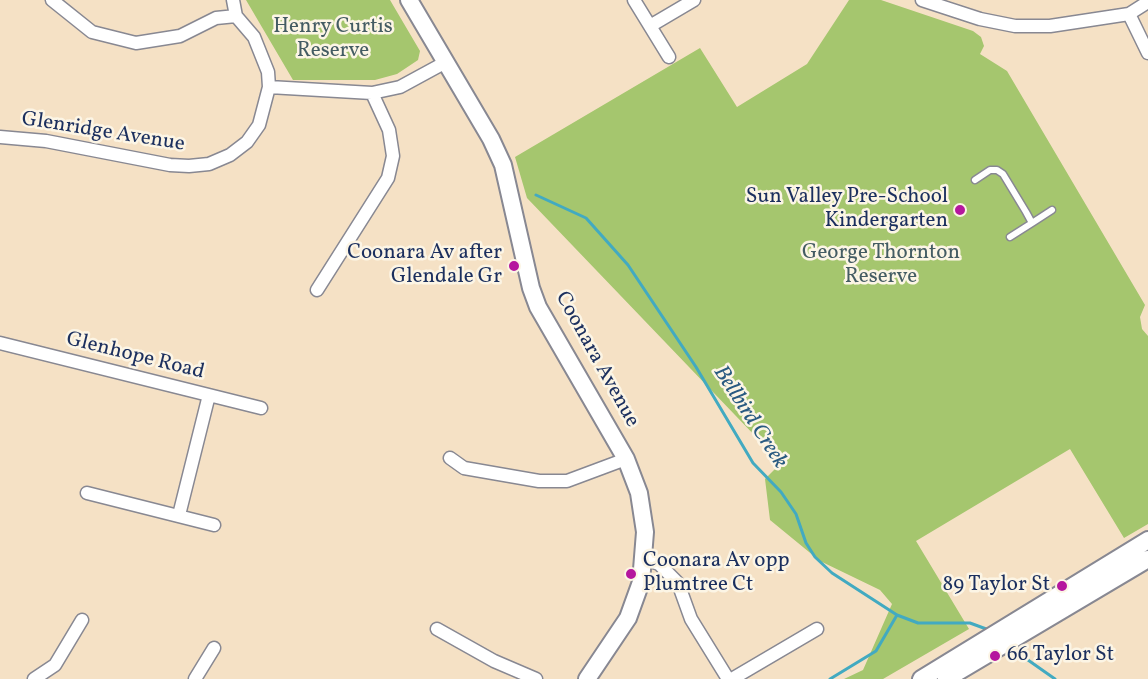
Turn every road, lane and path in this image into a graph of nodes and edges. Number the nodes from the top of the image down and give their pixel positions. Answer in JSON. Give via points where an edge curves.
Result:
{"nodes":[{"id":1,"x":52,"y":0,"type":"edge"},
{"id":2,"x":233,"y":0,"type":"edge"},
{"id":3,"x":409,"y":0,"type":"edge"},
{"id":4,"x":634,"y":0,"type":"edge"},
{"id":5,"x":694,"y":0,"type":"edge"},
{"id":6,"x":922,"y":0,"type":"edge"},
{"id":7,"x":1148,"y":2,"type":"edge"},
{"id":8,"x":1129,"y":14,"type":"junction"},
{"id":9,"x":236,"y":16,"type":"junction"},
{"id":10,"x":650,"y":26,"type":"junction"},
{"id":11,"x":1148,"y":53,"type":"edge"},
{"id":12,"x":669,"y":57,"type":"dead end"},
{"id":13,"x":446,"y":62,"type":"junction"},
{"id":14,"x":269,"y":87,"type":"junction"},
{"id":15,"x":372,"y":93,"type":"junction"},
{"id":16,"x":0,"y":137,"type":"edge"},
{"id":17,"x":975,"y":180,"type":"dead end"},
{"id":18,"x":1052,"y":210,"type":"dead end"},
{"id":19,"x":1032,"y":223,"type":"junction"},
{"id":20,"x":1010,"y":237,"type":"dead end"},
{"id":21,"x":317,"y":290,"type":"dead end"},
{"id":22,"x":0,"y":343,"type":"edge"},
{"id":23,"x":209,"y":395,"type":"junction"},
{"id":24,"x":261,"y":408,"type":"dead end"},
{"id":25,"x":450,"y":458,"type":"dead end"},
{"id":26,"x":626,"y":459,"type":"junction"},
{"id":27,"x":87,"y":493,"type":"dead end"},
{"id":28,"x":179,"y":515,"type":"junction"},
{"id":29,"x":214,"y":525,"type":"dead end"},
{"id":30,"x":1148,"y":540,"type":"edge"},
{"id":31,"x":644,"y":559,"type":"junction"},
{"id":32,"x":1148,"y":559,"type":"edge"},
{"id":33,"x":82,"y":620,"type":"dead end"},
{"id":34,"x":437,"y":629,"type":"dead end"},
{"id":35,"x":817,"y":629,"type":"dead end"},
{"id":36,"x":214,"y":648,"type":"dead end"},
{"id":37,"x":34,"y":679,"type":"edge"},
{"id":38,"x":195,"y":679,"type":"edge"},
{"id":39,"x":536,"y":679,"type":"edge"},
{"id":40,"x":587,"y":679,"type":"edge"},
{"id":41,"x":730,"y":679,"type":"edge"},
{"id":42,"x":921,"y":679,"type":"edge"},
{"id":43,"x":946,"y":679,"type":"edge"}],
"edges":[{"from":1,"to":9,"type":"street","via":[[92,32],[136,43],[180,36],[216,18]]},
{"from":2,"to":9,"type":"street"},
{"from":3,"to":13,"type":"street","name":"Coonara Avenue"},
{"from":4,"to":10,"type":"street"},
{"from":5,"to":10,"type":"street"},
{"from":6,"to":8,"type":"street","via":[[1015,26],[1050,26]]},
{"from":7,"to":8,"type":"street"},
{"from":8,"to":11,"type":"street"},
{"from":9,"to":14,"type":"street","name":"Glenridge Avenue","via":[[261,50]]},
{"from":10,"to":12,"type":"street"},
{"from":13,"to":15,"type":"street","via":[[400,87]]},
{"from":13,"to":26,"type":"street","name":"Coonara Avenue","via":[[503,165],[538,307]]},
{"from":14,"to":15,"type":"street"},
{"from":14,"to":16,"type":"street","name":"Glenridge Avenue","via":[[259,125],[247,142],[209,164],[170,165],[46,141]]},
{"from":15,"to":21,"type":"street","via":[[389,130],[393,156],[388,178]]},
{"from":17,"to":19,"type":"lane","via":[[990,170],[1003,174]]},
{"from":18,"to":19,"type":"lane"},
{"from":19,"to":20,"type":"lane"},
{"from":22,"to":23,"type":"street","name":"Glenhope Road"},
{"from":23,"to":24,"type":"street","name":"Glenhope Road"},
{"from":23,"to":28,"type":"street"},
{"from":25,"to":26,"type":"street","via":[[464,468],[539,481],[567,481]]},
{"from":26,"to":31,"type":"street","name":"Coonara Avenue","via":[[643,512]]},
{"from":27,"to":28,"type":"street"},
{"from":28,"to":29,"type":"street"},
{"from":30,"to":42,"type":"street"},
{"from":31,"to":40,"type":"street","name":"Coonara Avenue","via":[[641,582],[628,618]]},
{"from":31,"to":41,"type":"street","via":[[658,564],[678,583],[691,619]]},
{"from":32,"to":43,"type":"street"},
{"from":33,"to":37,"type":"street","via":[[55,665]]},
{"from":34,"to":39,"type":"street"},
{"from":35,"to":41,"type":"street"},
{"from":36,"to":38,"type":"street"}]}
